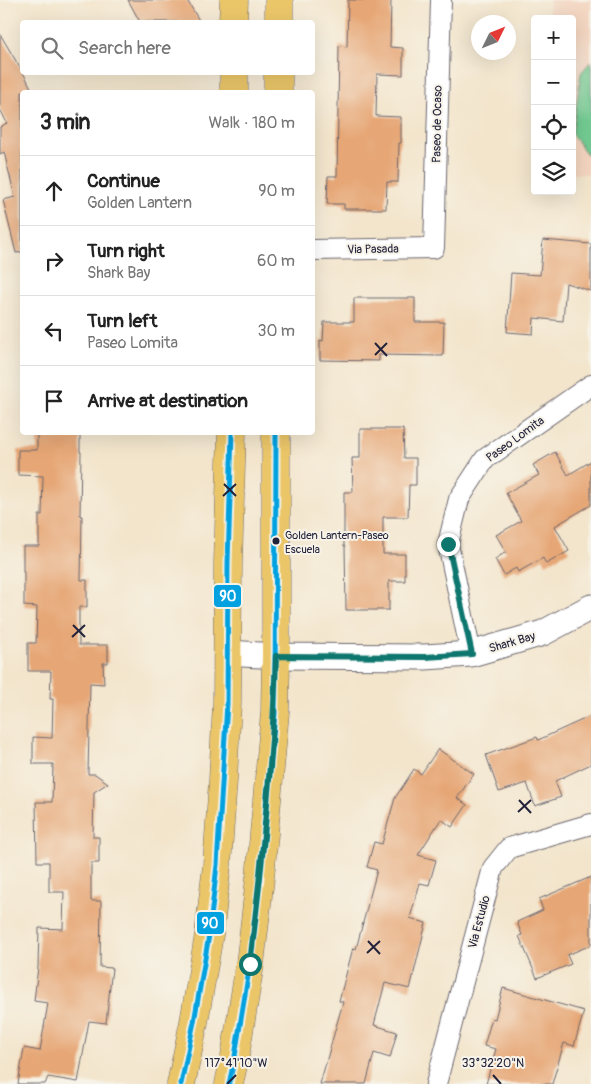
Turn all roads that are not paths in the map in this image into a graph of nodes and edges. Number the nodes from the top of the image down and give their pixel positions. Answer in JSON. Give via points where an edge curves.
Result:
{"nodes":[{"id":1,"x":234,"y":0,"type":"edge"},
{"id":2,"x":279,"y":0,"type":"edge"},
{"id":3,"x":441,"y":0,"type":"edge"},
{"id":4,"x":234,"y":20,"type":"edge"},
{"id":5,"x":279,"y":20,"type":"edge"},
{"id":6,"x":234,"y":75,"type":"edge"},
{"id":7,"x":278,"y":75,"type":"edge"},
{"id":8,"x":234,"y":90,"type":"edge"},
{"id":9,"x":278,"y":90,"type":"edge"},
{"id":10,"x":434,"y":248,"type":"joint"},
{"id":11,"x":315,"y":250,"type":"edge"},
{"id":12,"x":591,"y":385,"type":"edge"},
{"id":13,"x":232,"y":435,"type":"edge"},
{"id":14,"x":276,"y":435,"type":"edge"},
{"id":15,"x":591,"y":607,"type":"edge"},
{"id":16,"x":227,"y":653,"type":"junction"},
{"id":17,"x":472,"y":654,"type":"junction"},
{"id":18,"x":276,"y":656,"type":"junction"},
{"id":19,"x":591,"y":824,"type":"edge"},
{"id":20,"x":181,"y":1084,"type":"edge"},
{"id":21,"x":229,"y":1084,"type":"edge"},
{"id":22,"x":436,"y":1084,"type":"edge"}],
"edges":[{"from":1,"to":4,"type":"main road"},
{"from":2,"to":5,"type":"main road"},
{"from":3,"to":10,"type":"street","name":"Paseo de Ocaso"},
{"from":6,"to":8,"type":"main road"},
{"from":7,"to":9,"type":"main road"},
{"from":10,"to":11,"type":"street","name":"Via Pasada"},
{"from":12,"to":17,"type":"street","name":"Paseo Lomita","via":[[485,459],[459,499],[448,544]]},
{"from":13,"to":16,"type":"main road"},
{"from":14,"to":18,"type":"main road"},
{"from":15,"to":17,"type":"street","name":"Shark Bay","via":[[543,633]]},
{"from":16,"to":18,"type":"street","name":"Shark Bay"},
{"from":16,"to":20,"type":"main road","via":[[224,770],[217,865],[209,935]]},
{"from":17,"to":18,"type":"street","name":"Shark Bay","via":[[425,657]]},
{"from":18,"to":21,"type":"main road","via":[[275,712],[260,878],[250,964]]},
{"from":19,"to":22,"type":"street","name":"Via Estudio","via":[[509,848],[493,868]]}]}
